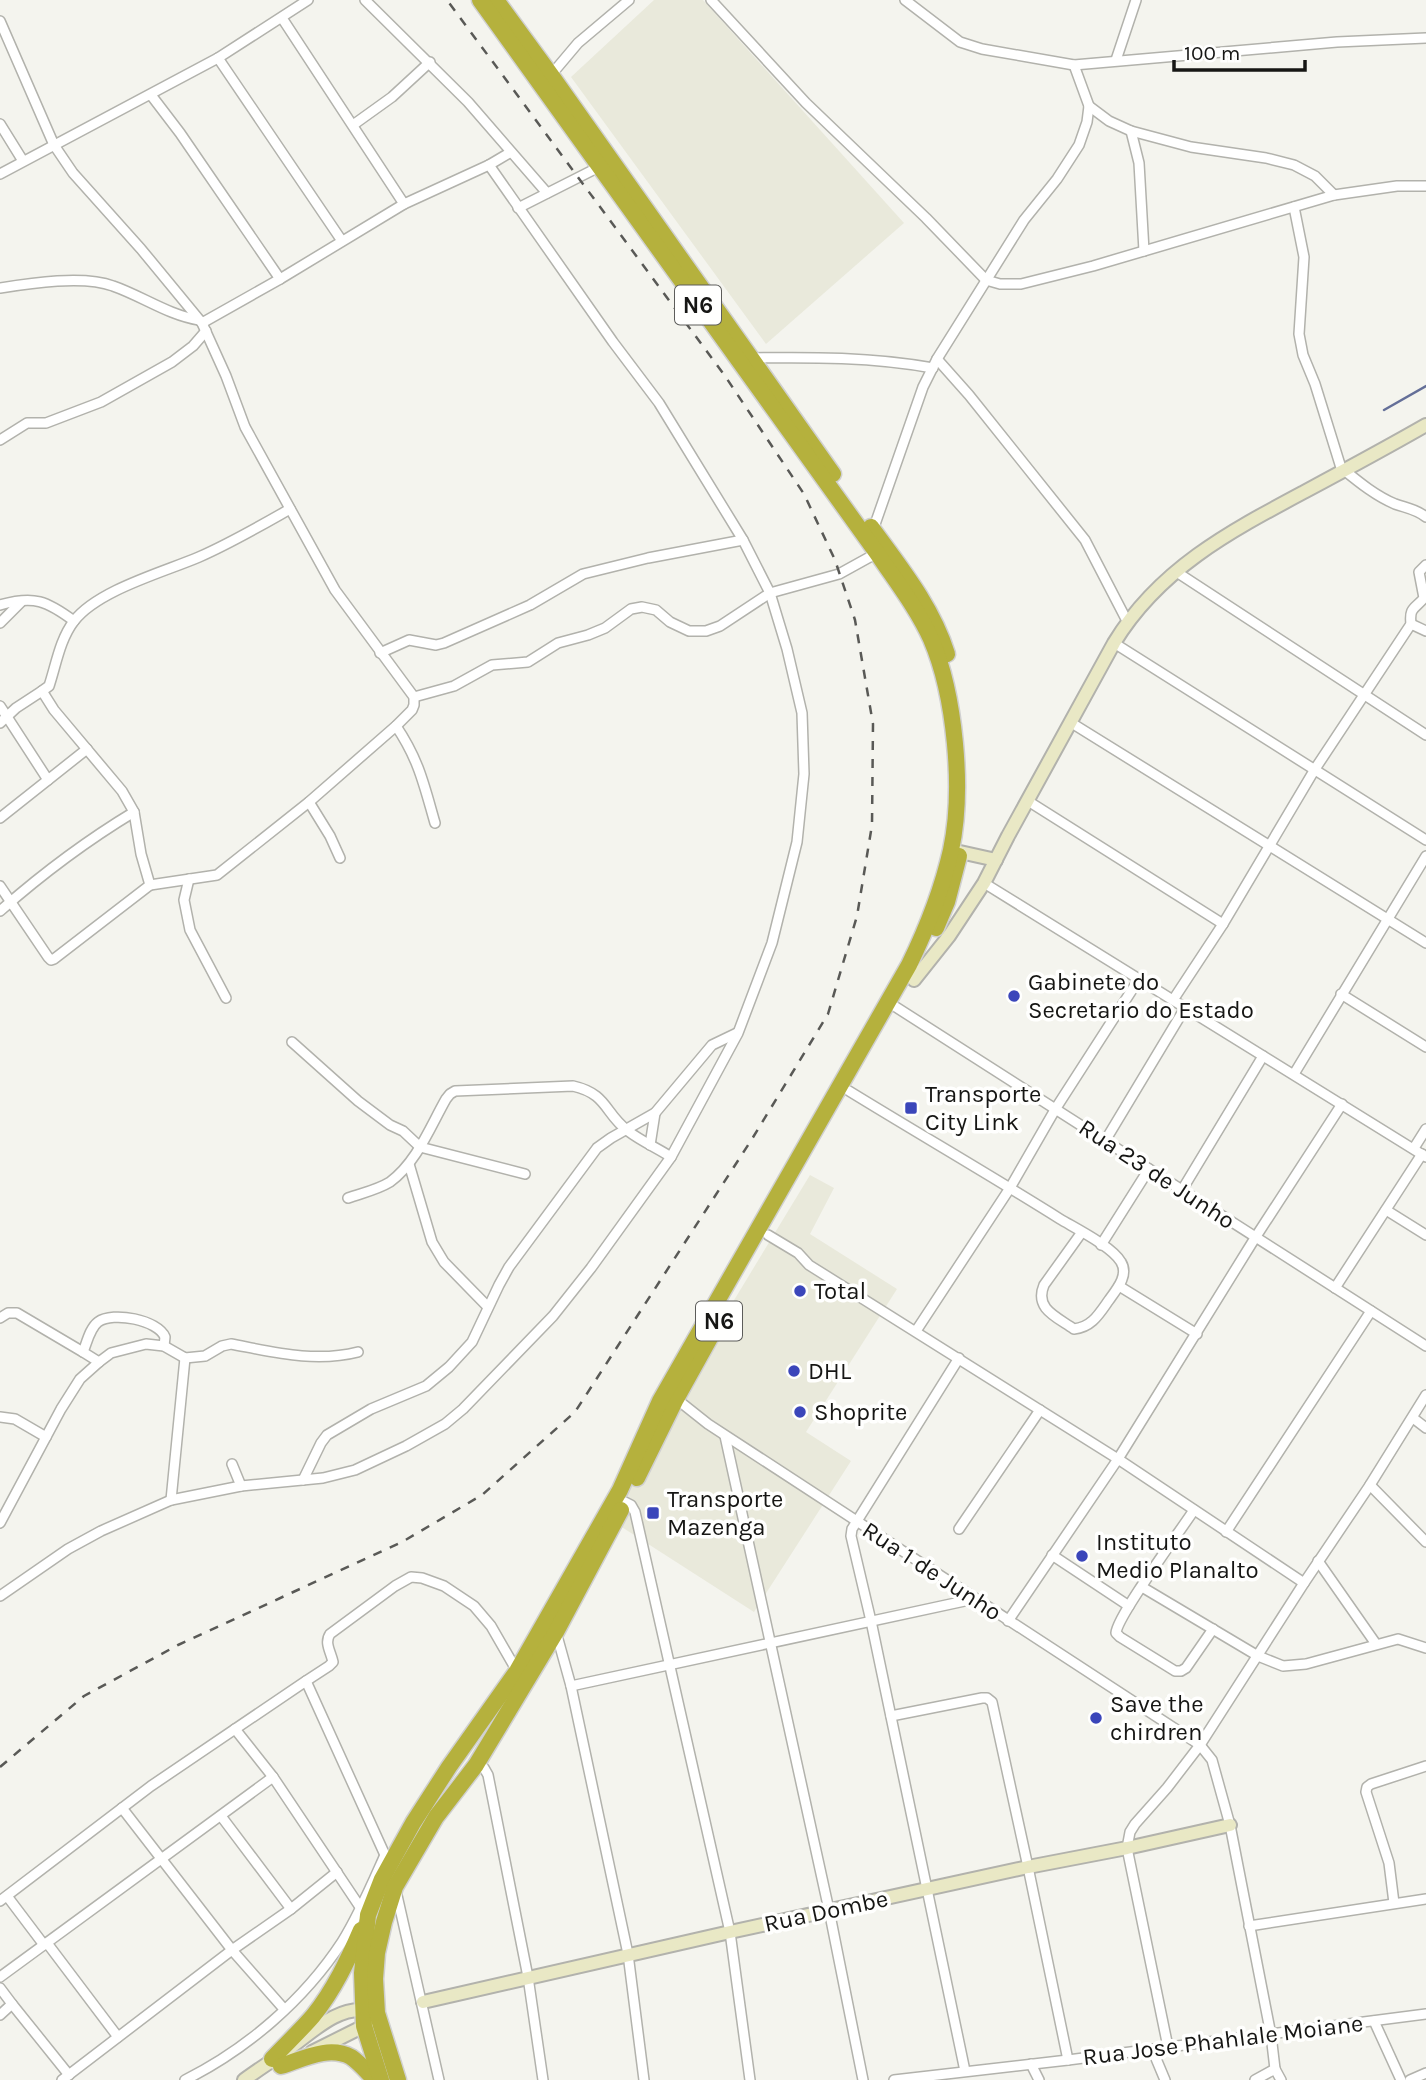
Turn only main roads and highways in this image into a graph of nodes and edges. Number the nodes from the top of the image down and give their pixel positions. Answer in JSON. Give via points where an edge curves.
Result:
{"nodes":[{"id":1,"x":480,"y":0,"type":"edge"},
{"id":2,"x":496,"y":0,"type":"edge"},
{"id":3,"x":892,"y":1005,"type":"junction"},
{"id":4,"x":671,"y":1395,"type":"junction"},
{"id":5,"x":364,"y":1912,"type":"junction"},
{"id":6,"x":368,"y":2016,"type":"junction"},
{"id":7,"x":375,"y":2080,"type":"edge"},
{"id":8,"x":381,"y":2080,"type":"edge"},
{"id":9,"x":398,"y":2080,"type":"edge"}],
"edges":[{"from":1,"to":3,"type":"highway","number":"N6","via":[[877,552],[930,638],[948,696],[957,769],[951,847],[929,923]]},
{"from":2,"to":3,"type":"highway","number":"N6","via":[[873,530],[940,632],[957,693],[967,767],[964,828],[947,902],[914,980]]},
{"from":3,"to":4,"type":"highway","number":"N6"},
{"from":3,"to":4,"type":"highway","number":"N6","via":[[768,1235]]},
{"from":4,"to":5,"type":"highway","number":"N6","via":[[517,1671],[389,1857]]},
{"from":4,"to":6,"type":"highway","number":"N6","via":[[625,1502],[556,1632],[395,1888],[377,1953]]},
{"from":5,"to":6,"type":"highway","number":"N6","via":[[362,1973]]},
{"from":5,"to":7,"type":"highway","via":[[349,1960],[276,2063],[338,2052],[358,2062]]},
{"from":6,"to":8,"type":"highway","number":"N6"},
{"from":6,"to":9,"type":"highway","number":"N6"}]}
